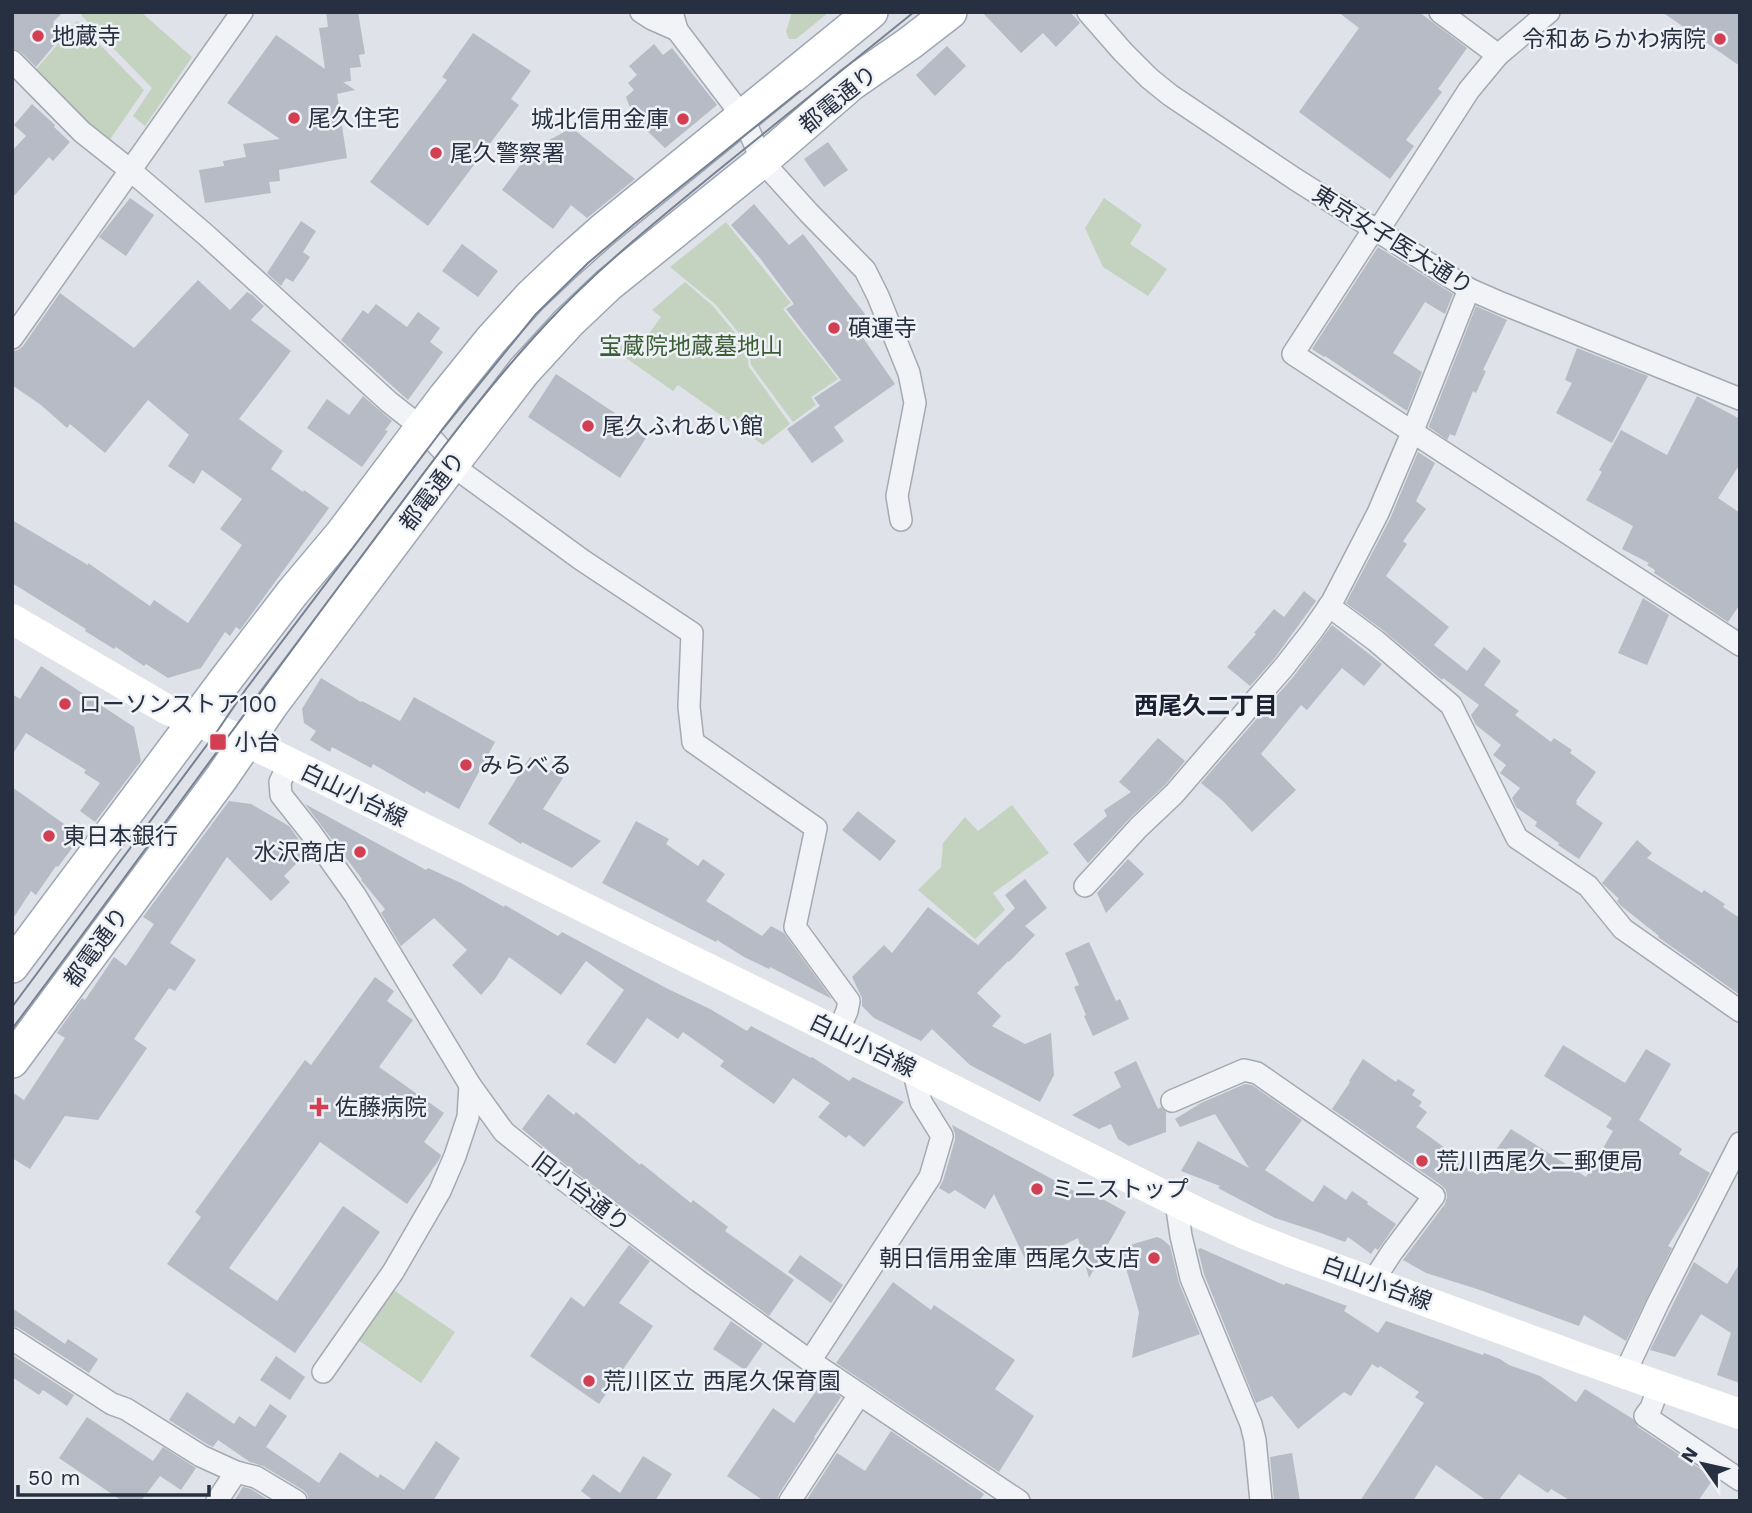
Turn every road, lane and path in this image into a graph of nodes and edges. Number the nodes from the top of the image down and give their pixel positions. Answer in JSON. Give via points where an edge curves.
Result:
{"nodes":[{"id":1,"x":242,"y":12,"type":"edge"},
{"id":2,"x":641,"y":12,"type":"edge"},
{"id":3,"x":871,"y":12,"type":"edge"},
{"id":4,"x":950,"y":12,"type":"edge"},
{"id":5,"x":1088,"y":12,"type":"edge"},
{"id":6,"x":1440,"y":12,"type":"edge"},
{"id":7,"x":1549,"y":12,"type":"edge"},
{"id":8,"x":674,"y":21,"type":"edge"},
{"id":9,"x":1498,"y":55,"type":"junction"},
{"id":10,"x":12,"y":61,"type":"edge"},
{"id":11,"x":744,"y":117,"type":"junction"},
{"id":12,"x":762,"y":161,"type":"junction"},
{"id":13,"x":130,"y":170,"type":"junction"},
{"id":14,"x":1376,"y":230,"type":"junction"},
{"id":15,"x":1469,"y":289,"type":"junction"},
{"id":16,"x":12,"y":338,"type":"edge"},
{"id":17,"x":1740,"y":399,"type":"edge"},
{"id":18,"x":422,"y":428,"type":"junction"},
{"id":19,"x":1412,"y":433,"type":"junction"},
{"id":20,"x":453,"y":463,"type":"junction"},
{"id":21,"x":901,"y":520,"type":"dead end"},
{"id":22,"x":1329,"y":606,"type":"junction"},
{"id":23,"x":12,"y":619,"type":"edge"},
{"id":24,"x":1740,"y":645,"type":"edge"},
{"id":25,"x":196,"y":721,"type":"junction"},
{"id":26,"x":247,"y":742,"type":"junction"},
{"id":27,"x":289,"y":763,"type":"junction"},
{"id":28,"x":1085,"y":887,"type":"dead end"},
{"id":29,"x":12,"y":966,"type":"edge"},
{"id":30,"x":1740,"y":1011,"type":"edge"},
{"id":31,"x":838,"y":1032,"type":"junction"},
{"id":32,"x":12,"y":1061,"type":"edge"},
{"id":33,"x":913,"y":1069,"type":"junction"},
{"id":34,"x":470,"y":1085,"type":"junction"},
{"id":35,"x":1172,"y":1101,"type":"dead end"},
{"id":36,"x":1740,"y":1143,"type":"edge"},
{"id":37,"x":1176,"y":1202,"type":"junction"},
{"id":38,"x":1373,"y":1281,"type":"junction"},
{"id":39,"x":12,"y":1339,"type":"edge"},
{"id":40,"x":810,"y":1361,"type":"junction"},
{"id":41,"x":323,"y":1372,"type":"dead end"},
{"id":42,"x":1625,"y":1373,"type":"junction"},
{"id":43,"x":1659,"y":1385,"type":"junction"},
{"id":44,"x":859,"y":1395,"type":"junction"},
{"id":45,"x":1740,"y":1414,"type":"edge"},
{"id":46,"x":236,"y":1472,"type":"junction"},
{"id":47,"x":1740,"y":1480,"type":"edge"},
{"id":48,"x":217,"y":1501,"type":"edge"},
{"id":49,"x":296,"y":1501,"type":"edge"},
{"id":50,"x":790,"y":1501,"type":"edge"},
{"id":51,"x":1019,"y":1501,"type":"edge"},
{"id":52,"x":1261,"y":1501,"type":"edge"}],
"edges":[{"from":1,"to":13,"type":"street"},
{"from":2,"to":8,"type":"street","via":[[652,19]]},
{"from":3,"to":11,"type":"main road","name":"都電通り"},
{"from":4,"to":12,"type":"main road","name":"都電通り","via":[[851,84]]},
{"from":5,"to":14,"type":"street","name":"東京女子医大通り","via":[[1164,90]]},
{"from":6,"to":9,"type":"street"},
{"from":7,"to":9,"type":"street"},
{"from":8,"to":11,"type":"street"},
{"from":9,"to":14,"type":"street","via":[[1469,90]]},
{"from":10,"to":13,"type":"street","via":[[82,132]]},
{"from":11,"to":12,"type":"street"},
{"from":11,"to":18,"type":"main road","name":"都電通り","via":[[603,230],[530,297]]},
{"from":12,"to":20,"type":"main road","name":"都電通り","via":[[569,322],[524,371]]},
{"from":12,"to":21,"type":"street","via":[[865,270],[909,373],[915,403],[897,496]]},
{"from":13,"to":16,"type":"street"},
{"from":13,"to":18,"type":"street"},
{"from":14,"to":15,"type":"street","name":"東京女子医大通り"},
{"from":14,"to":19,"type":"street","via":[[1293,354]]},
{"from":15,"to":17,"type":"street","name":"東京女子医大通り"},
{"from":15,"to":19,"type":"street"},
{"from":18,"to":20,"type":"street"},
{"from":18,"to":25,"type":"main road","name":"都電通り"},
{"from":19,"to":22,"type":"street","via":[[1378,513]]},
{"from":19,"to":24,"type":"street"},
{"from":20,"to":26,"type":"main road","name":"都電通り"},
{"from":20,"to":31,"type":"street","via":[[692,633],[689,707],[693,742],[816,828],[795,927],[849,1001]]},
{"from":22,"to":28,"type":"street","via":[[1284,667],[1174,794]]},
{"from":22,"to":30,"type":"street","via":[[1451,705],[1517,838],[1588,886],[1623,929]]},
{"from":23,"to":25,"type":"main road","name":"白山小台線","via":[[166,709]]},
{"from":25,"to":26,"type":"main road","name":"白山小台線"},
{"from":25,"to":29,"type":"main road","name":"都電通り"},
{"from":26,"to":27,"type":"main road","name":"白山小台線"},
{"from":26,"to":32,"type":"main road","name":"都電通り"},
{"from":27,"to":31,"type":"main road","name":"白山小台線"},
{"from":27,"to":34,"type":"street","name":"旧小台通り","via":[[280,782],[281,795],[355,895]]},
{"from":31,"to":33,"type":"main road","name":"白山小台線"},
{"from":33,"to":37,"type":"main road","name":"白山小台線"},
{"from":33,"to":40,"type":"street","via":[[921,1102],[942,1136],[930,1177]]},
{"from":34,"to":40,"type":"street","name":"旧小台通り","via":[[508,1135]]},
{"from":34,"to":41,"type":"street","via":[[468,1117],[440,1191],[393,1272]]},
{"from":35,"to":38,"type":"street","via":[[1244,1070],[1257,1073],[1434,1196]]},
{"from":36,"to":42,"type":"street"},
{"from":37,"to":38,"type":"main road","name":"白山小台線","via":[[1247,1235]]},
{"from":37,"to":52,"type":"street","via":[[1191,1278],[1251,1424]]},
{"from":38,"to":42,"type":"main road","name":"白山小台線"},
{"from":39,"to":46,"type":"street","via":[[112,1404]]},
{"from":40,"to":44,"type":"street","name":"旧小台通り"},
{"from":42,"to":43,"type":"main road","name":"白山小台線"},
{"from":43,"to":45,"type":"main road","name":"白山小台線"},
{"from":43,"to":47,"type":"street","via":[[1645,1416]]},
{"from":44,"to":50,"type":"street"},
{"from":44,"to":51,"type":"street","name":"旧小台通り"},
{"from":46,"to":48,"type":"street"},
{"from":46,"to":49,"type":"street","via":[[256,1477]]}]}
